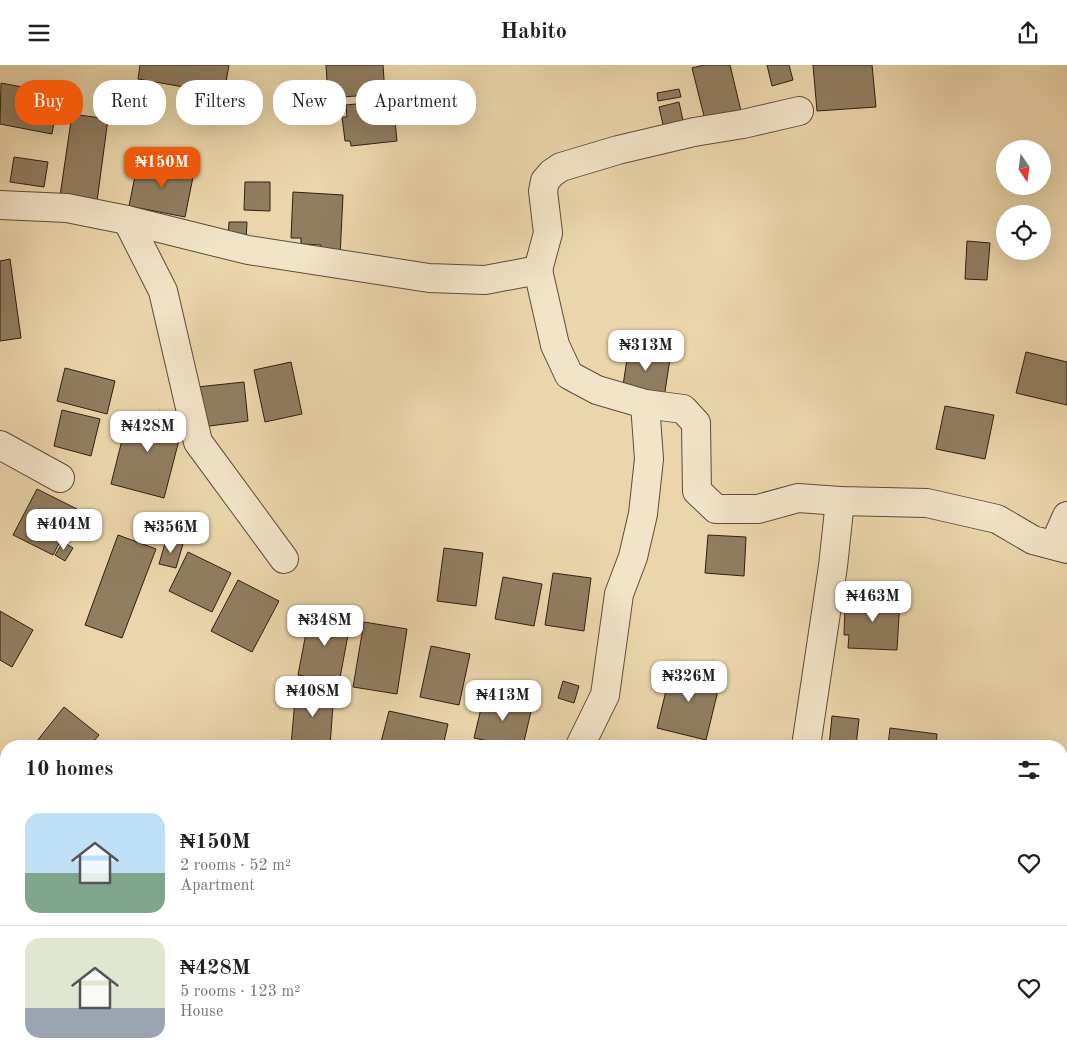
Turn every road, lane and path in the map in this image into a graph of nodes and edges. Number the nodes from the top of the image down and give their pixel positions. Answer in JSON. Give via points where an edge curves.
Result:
{"nodes":[{"id":1,"x":799,"y":111,"type":"dead end"},
{"id":2,"x":0,"y":205,"type":"edge"},
{"id":3,"x":127,"y":221,"type":"junction"},
{"id":4,"x":538,"y":270,"type":"junction"},
{"id":5,"x":645,"y":404,"type":"junction"},
{"id":6,"x":0,"y":445,"type":"edge"},
{"id":7,"x":60,"y":478,"type":"dead end"},
{"id":8,"x":840,"y":501,"type":"junction"},
{"id":9,"x":1067,"y":516,"type":"edge"},
{"id":10,"x":1060,"y":547,"type":"edge"},
{"id":11,"x":284,"y":559,"type":"dead end"},
{"id":12,"x":583,"y":740,"type":"edge"},
{"id":13,"x":807,"y":740,"type":"edge"}],
"edges":[{"from":1,"to":4,"type":"street","via":[[743,125],[694,132],[561,167],[545,181],[543,191],[548,233]]},
{"from":2,"to":3,"type":"street","via":[[67,208]]},
{"from":3,"to":4,"type":"street","via":[[248,250],[429,278],[485,281]]},
{"from":3,"to":11,"type":"street","via":[[163,291],[198,442]]},
{"from":4,"to":5,"type":"street","via":[[556,345],[569,375],[597,390]]},
{"from":5,"to":8,"type":"street","via":[[682,409],[696,423],[696,491],[716,509],[758,509],[798,498]]},
{"from":5,"to":12,"type":"street","via":[[649,459],[643,514],[633,557],[619,594],[605,695]]},
{"from":6,"to":7,"type":"street"},
{"from":8,"to":10,"type":"street","via":[[927,503],[997,519],[1033,539]]},
{"from":8,"to":13,"type":"street"},
{"from":9,"to":10,"type":"street"}]}
